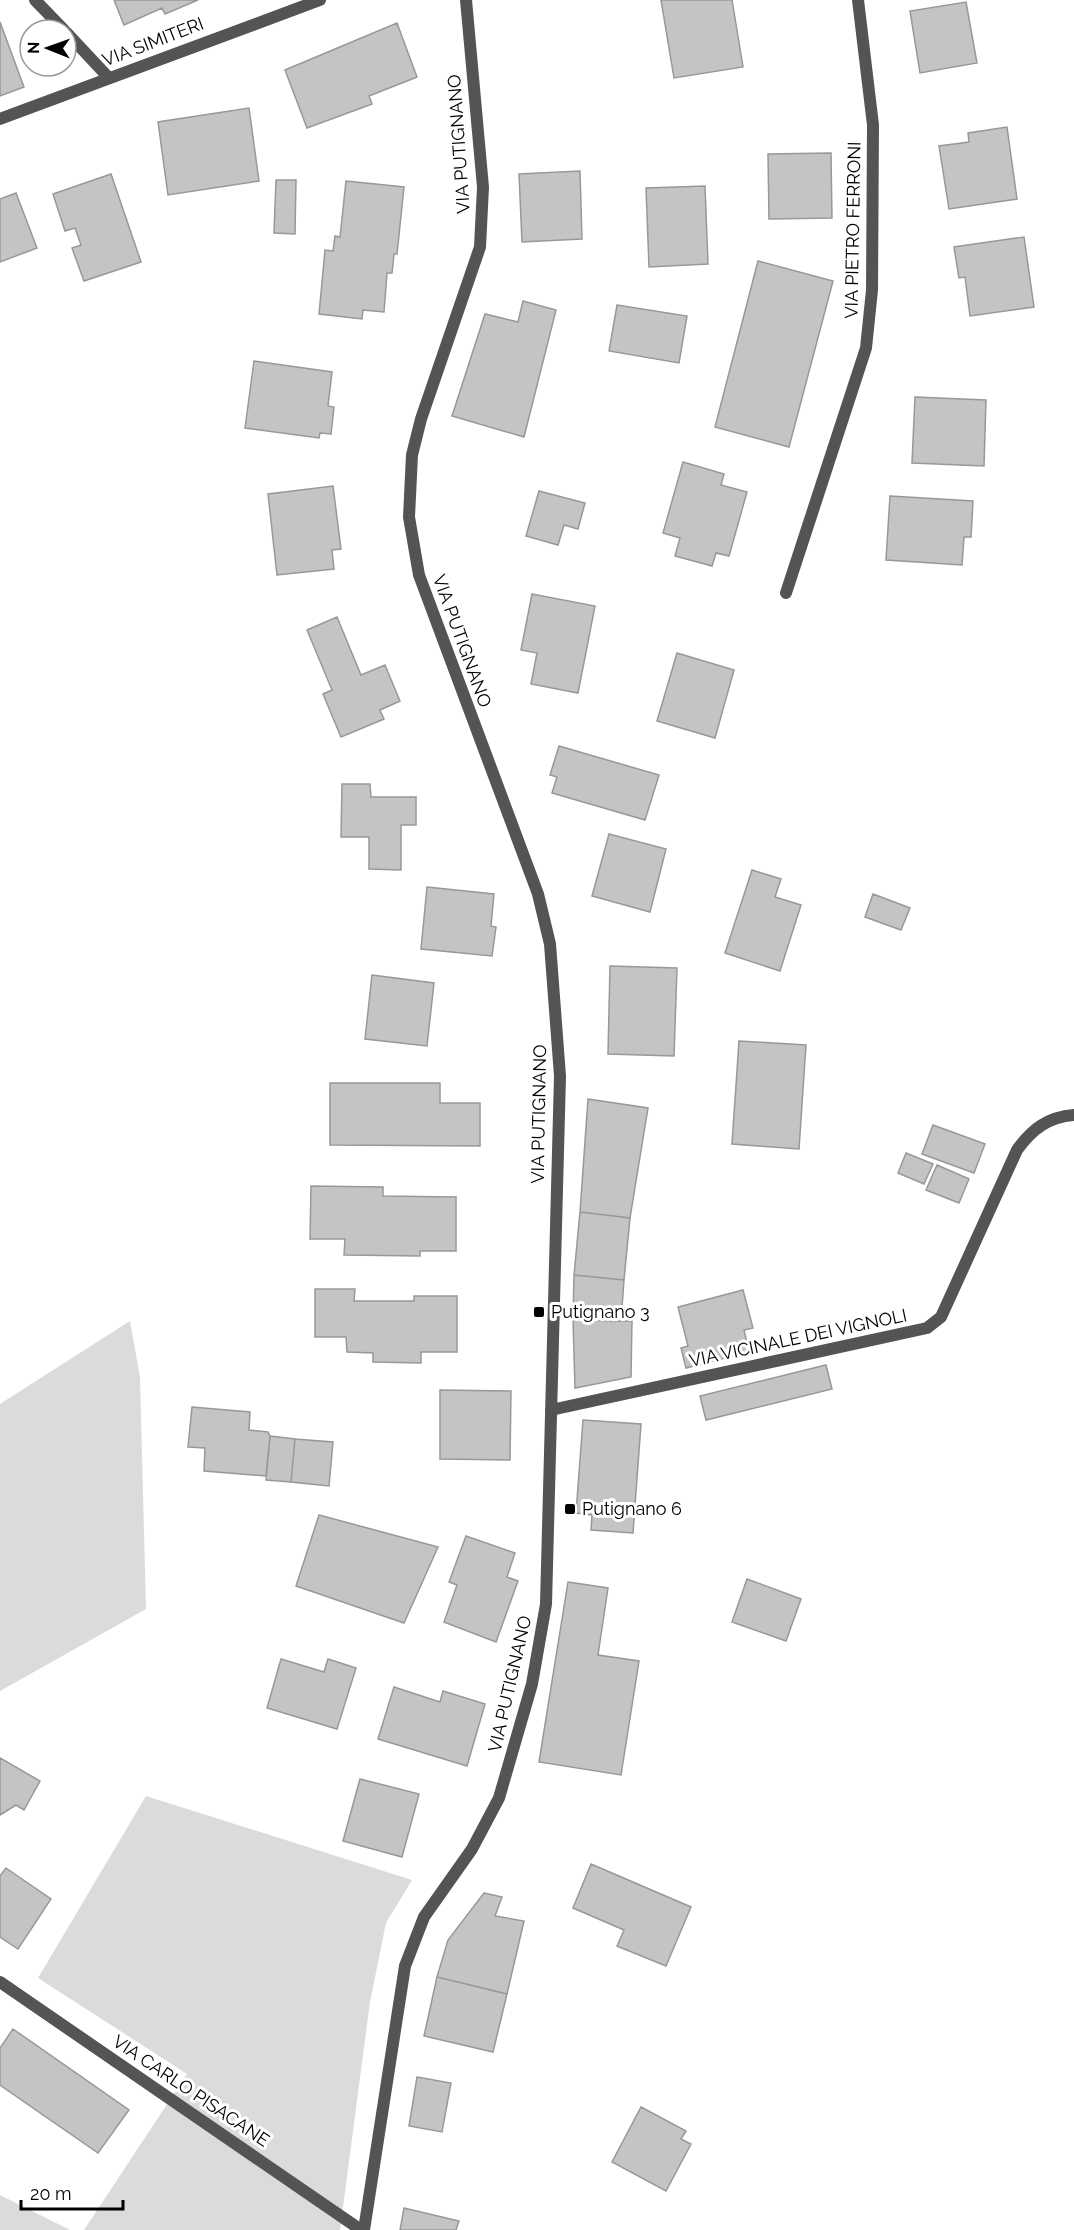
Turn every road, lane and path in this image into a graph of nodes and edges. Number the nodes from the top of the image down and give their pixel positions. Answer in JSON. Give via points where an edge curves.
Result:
{"nodes":[{"id":1,"x":35,"y":0,"type":"edge"},
{"id":2,"x":320,"y":0,"type":"edge"},
{"id":3,"x":466,"y":0,"type":"edge"},
{"id":4,"x":858,"y":0,"type":"edge"},
{"id":5,"x":52,"y":18,"type":"edge"},
{"id":6,"x":78,"y":45,"type":"edge"},
{"id":7,"x":109,"y":78,"type":"junction"},
{"id":8,"x":0,"y":119,"type":"edge"},
{"id":9,"x":786,"y":593,"type":"dead end"},
{"id":10,"x":1074,"y":1115,"type":"edge"},
{"id":11,"x":550,"y":1410,"type":"junction"},
{"id":12,"x":0,"y":1982,"type":"edge"},
{"id":13,"x":362,"y":2230,"type":"edge"}],
"edges":[{"from":1,"to":5,"type":"street"},
{"from":2,"to":7,"type":"street","name":"VIA SIMITERI"},
{"from":3,"to":11,"type":"street","name":"VIA PUTIGNANO","via":[[483,188],[480,247],[419,428],[410,472],[409,516],[419,575],[538,894],[550,944],[560,1076]]},
{"from":4,"to":9,"type":"street","name":"VIA PIETRO FERRONI","via":[[873,125],[873,290],[866,348]]},
{"from":6,"to":7,"type":"street"},
{"from":7,"to":8,"type":"street","name":"VIA SIMITERI"},
{"from":10,"to":11,"type":"street","name":"VIA VICINALE DEI VIGNOLI","via":[[1039,1125],[1017,1150],[941,1317],[927,1328]]},
{"from":11,"to":13,"type":"street","name":"VIA PUTIGNANO","via":[[546,1604],[532,1684],[507,1778],[492,1814],[424,1917],[405,1966]]},
{"from":12,"to":13,"type":"street","name":"VIA CARLO PISACANE"}]}
